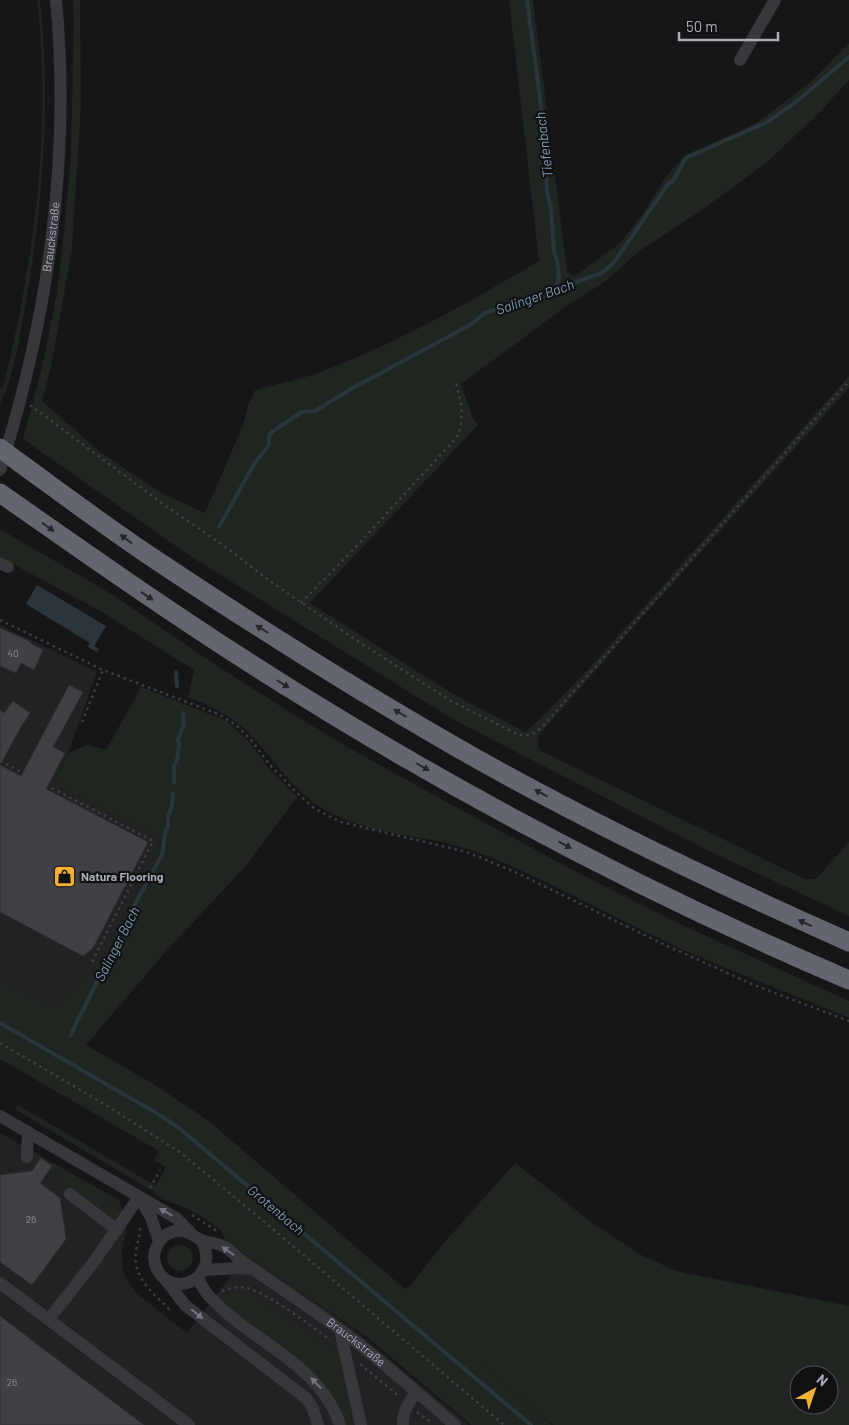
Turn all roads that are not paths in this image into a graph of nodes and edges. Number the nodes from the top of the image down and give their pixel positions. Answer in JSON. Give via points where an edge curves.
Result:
{"nodes":[{"id":1,"x":56,"y":0,"type":"edge"},
{"id":2,"x":776,"y":0,"type":"edge"},
{"id":3,"x":740,"y":60,"type":"dead end"},
{"id":4,"x":0,"y":448,"type":"edge"},
{"id":5,"x":0,"y":470,"type":"edge"},
{"id":6,"x":4,"y":496,"type":"edge"},
{"id":7,"x":849,"y":942,"type":"edge"},
{"id":8,"x":849,"y":980,"type":"edge"},
{"id":9,"x":0,"y":1116,"type":"edge"},
{"id":10,"x":28,"y":1132,"type":"junction"},
{"id":11,"x":27,"y":1157,"type":"dead end"},
{"id":12,"x":70,"y":1194,"type":"dead end"},
{"id":13,"x":139,"y":1196,"type":"junction"},
{"id":14,"x":116,"y":1230,"type":"junction"},
{"id":15,"x":195,"y":1236,"type":"junction"},
{"id":16,"x":159,"y":1241,"type":"junction"},
{"id":17,"x":252,"y":1269,"type":"junction"},
{"id":18,"x":200,"y":1274,"type":"junction"},
{"id":19,"x":164,"y":1278,"type":"junction"},
{"id":20,"x":0,"y":1283,"type":"edge"},
{"id":21,"x":49,"y":1319,"type":"junction"},
{"id":22,"x":340,"y":1330,"type":"junction"},
{"id":23,"x":416,"y":1392,"type":"junction"},
{"id":24,"x":189,"y":1425,"type":"edge"},
{"id":25,"x":318,"y":1425,"type":"edge"},
{"id":26,"x":340,"y":1425,"type":"edge"},
{"id":27,"x":361,"y":1425,"type":"edge"},
{"id":28,"x":404,"y":1425,"type":"edge"},
{"id":29,"x":455,"y":1425,"type":"edge"}],
"edges":[{"from":1,"to":5,"type":"street","name":"Brauckstraße","via":[[60,77],[51,240],[21,401]]},
{"from":2,"to":3,"type":"street"},
{"from":7,"to":4,"type":"highway","one_way":true,"bridge":true,"via":[[697,873],[456,747],[220,603]]},
{"from":6,"to":8,"type":"highway","one_way":true,"via":[[206,635],[390,748],[565,845],[792,956]]},
{"from":9,"to":10,"type":"street","name":"Brauckstraße"},
{"from":10,"to":11,"type":"street"},
{"from":10,"to":13,"type":"street","name":"Brauckstraße"},
{"from":12,"to":14,"type":"street"},
{"from":13,"to":14,"type":"street"},
{"from":15,"to":13,"type":"street","name":"Brauckstraße","one_way":true,"via":[[176,1218]]},
{"from":13,"to":16,"type":"street"},
{"from":14,"to":21,"type":"street"},
{"from":15,"to":16,"type":"street","name":"Brauckstraße","via":[[180,1230]]},
{"from":17,"to":15,"type":"street","name":"Brauckstraße","one_way":true,"via":[[223,1246]]},
{"from":15,"to":18,"type":"street","via":[[207,1255]]},
{"from":16,"to":19,"type":"street","via":[[154,1260],[157,1271]]},
{"from":17,"to":18,"type":"street"},
{"from":17,"to":22,"type":"street","name":"Brauckstraße"},
{"from":18,"to":19,"type":"street","via":[[180,1284]]},
{"from":26,"to":18,"type":"street","one_way":true,"via":[[336,1412],[316,1382],[227,1313],[209,1296]]},
{"from":19,"to":25,"type":"street","one_way":true,"via":[[185,1305],[307,1399]]},
{"from":20,"to":21,"type":"street"},
{"from":21,"to":24,"type":"street"},
{"from":22,"to":23,"type":"street","name":"Brauckstraße"},
{"from":22,"to":27,"type":"street"},
{"from":23,"to":28,"type":"street","via":[[403,1417]]},
{"from":23,"to":29,"type":"street","name":"Brauckstraße"}]}
